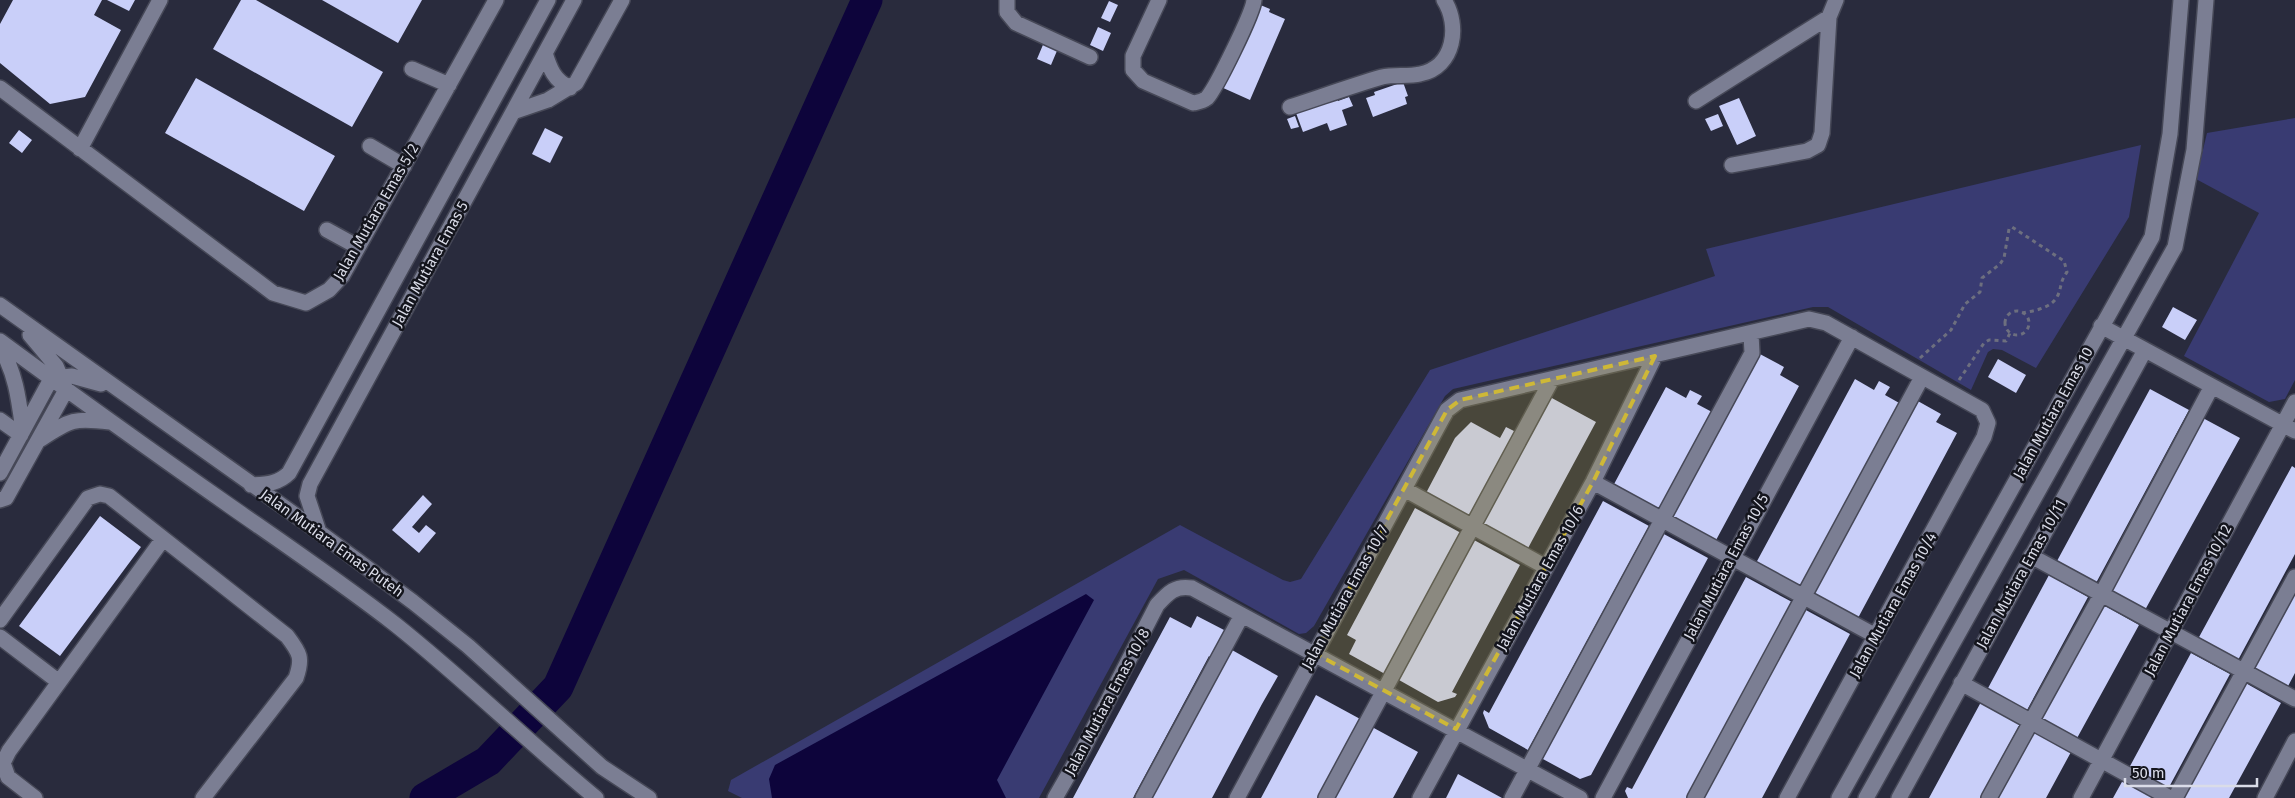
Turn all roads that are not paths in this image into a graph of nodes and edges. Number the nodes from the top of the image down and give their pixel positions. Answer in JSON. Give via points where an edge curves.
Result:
{"nodes":[{"id":1,"x":160,"y":0,"type":"edge"},
{"id":2,"x":496,"y":0,"type":"edge"},
{"id":3,"x":548,"y":0,"type":"edge"},
{"id":4,"x":574,"y":0,"type":"edge"},
{"id":5,"x":622,"y":0,"type":"edge"},
{"id":6,"x":1007,"y":0,"type":"edge"},
{"id":7,"x":1159,"y":0,"type":"edge"},
{"id":8,"x":1254,"y":0,"type":"edge"},
{"id":9,"x":1444,"y":0,"type":"edge"},
{"id":10,"x":1836,"y":0,"type":"edge"},
{"id":11,"x":2181,"y":0,"type":"edge"},
{"id":12,"x":2206,"y":0,"type":"edge"},
{"id":13,"x":1828,"y":17,"type":"junction"},
{"id":14,"x":545,"y":52,"type":"junction"},
{"id":15,"x":1090,"y":57,"type":"dead end"},
{"id":16,"x":412,"y":69,"type":"dead end"},
{"id":17,"x":449,"y":85,"type":"junction"},
{"id":18,"x":0,"y":88,"type":"edge"},
{"id":19,"x":570,"y":88,"type":"junction"},
{"id":20,"x":1696,"y":101,"type":"dead end"},
{"id":21,"x":1290,"y":107,"type":"dead end"},
{"id":22,"x":513,"y":112,"type":"junction"},
{"id":23,"x":370,"y":146,"type":"dead end"},
{"id":24,"x":80,"y":149,"type":"junction"},
{"id":25,"x":1732,"y":164,"type":"dead end"},
{"id":26,"x":404,"y":166,"type":"junction"},
{"id":27,"x":327,"y":230,"type":"dead end"},
{"id":28,"x":358,"y":247,"type":"junction"},
{"id":29,"x":5,"y":309,"type":"edge"},
{"id":30,"x":2101,"y":326,"type":"junction"},
{"id":31,"x":1751,"y":334,"type":"junction"},
{"id":32,"x":1852,"y":337,"type":"junction"},
{"id":33,"x":2123,"y":338,"type":"junction"},
{"id":34,"x":0,"y":341,"type":"edge"},
{"id":35,"x":0,"y":347,"type":"edge"},
{"id":36,"x":2145,"y":350,"type":"junction"},
{"id":37,"x":2086,"y":353,"type":"junction"},
{"id":38,"x":1655,"y":356,"type":"junction"},
{"id":39,"x":2108,"y":365,"type":"junction"},
{"id":40,"x":1917,"y":374,"type":"junction"},
{"id":41,"x":2131,"y":376,"type":"junction"},
{"id":42,"x":1552,"y":381,"type":"junction"},
{"id":43,"x":60,"y":382,"type":"junction"},
{"id":44,"x":2212,"y":386,"type":"junction"},
{"id":45,"x":114,"y":388,"type":"junction"},
{"id":46,"x":2295,"y":402,"type":"edge"},
{"id":47,"x":0,"y":420,"type":"edge"},
{"id":48,"x":111,"y":422,"type":"junction"},
{"id":49,"x":2289,"y":427,"type":"edge"},
{"id":50,"x":22,"y":433,"type":"junction"},
{"id":51,"x":39,"y":441,"type":"junction"},
{"id":52,"x":0,"y":473,"type":"edge"},
{"id":53,"x":1593,"y":482,"type":"junction"},
{"id":54,"x":251,"y":485,"type":"junction"},
{"id":55,"x":1404,"y":489,"type":"junction"},
{"id":56,"x":0,"y":500,"type":"edge"},
{"id":57,"x":1662,"y":520,"type":"junction"},
{"id":58,"x":1474,"y":528,"type":"junction"},
{"id":59,"x":318,"y":532,"type":"junction"},
{"id":60,"x":163,"y":539,"type":"junction"},
{"id":61,"x":2031,"y":556,"type":"junction"},
{"id":62,"x":1731,"y":558,"type":"junction"},
{"id":63,"x":1546,"y":567,"type":"junction"},
{"id":64,"x":2295,"y":577,"type":"edge"},
{"id":65,"x":2102,"y":595,"type":"junction"},
{"id":66,"x":1804,"y":597,"type":"junction"},
{"id":67,"x":1242,"y":614,"type":"junction"},
{"id":68,"x":0,"y":620,"type":"edge"},
{"id":69,"x":2170,"y":632,"type":"junction"},
{"id":70,"x":1876,"y":636,"type":"junction"},
{"id":71,"x":0,"y":637,"type":"edge"},
{"id":72,"x":1314,"y":653,"type":"junction"},
{"id":73,"x":2244,"y":672,"type":"junction"},
{"id":74,"x":59,"y":682,"type":"junction"},
{"id":75,"x":1961,"y":683,"type":"junction"},
{"id":76,"x":1384,"y":691,"type":"junction"},
{"id":77,"x":2295,"y":699,"type":"edge"},
{"id":78,"x":2031,"y":722,"type":"junction"},
{"id":79,"x":1456,"y":730,"type":"junction"},
{"id":80,"x":2295,"y":741,"type":"edge"},
{"id":81,"x":2102,"y":759,"type":"junction"},
{"id":82,"x":1528,"y":770,"type":"junction"},
{"id":83,"x":36,"y":798,"type":"edge"},
{"id":84,"x":203,"y":798,"type":"edge"},
{"id":85,"x":596,"y":798,"type":"edge"},
{"id":86,"x":649,"y":798,"type":"edge"},
{"id":87,"x":1056,"y":798,"type":"edge"},
{"id":88,"x":1144,"y":798,"type":"edge"},
{"id":89,"x":1237,"y":798,"type":"edge"},
{"id":90,"x":1326,"y":798,"type":"edge"},
{"id":91,"x":1420,"y":798,"type":"edge"},
{"id":92,"x":1512,"y":798,"type":"edge"},
{"id":93,"x":1580,"y":798,"type":"edge"},
{"id":94,"x":1603,"y":798,"type":"edge"},
{"id":95,"x":1695,"y":798,"type":"edge"},
{"id":96,"x":1787,"y":798,"type":"edge"},
{"id":97,"x":1839,"y":798,"type":"edge"},
{"id":98,"x":1866,"y":798,"type":"edge"},
{"id":99,"x":1899,"y":798,"type":"edge"},
{"id":100,"x":1989,"y":798,"type":"edge"},
{"id":101,"x":2082,"y":798,"type":"edge"},
{"id":102,"x":2170,"y":798,"type":"edge"},
{"id":103,"x":2175,"y":798,"type":"edge"},
{"id":104,"x":2265,"y":798,"type":"edge"}],
"edges":[{"from":1,"to":24,"type":"street"},
{"from":2,"to":17,"type":"street","name":"Jalan Mutiara Emas 5/2"},
{"from":3,"to":54,"type":"street","name":"Jalan Mutiara Emas 5","via":[[289,473],[282,481]]},
{"from":4,"to":14,"type":"street","name":"Jalan Mutiara Emas 5"},
{"from":5,"to":19,"type":"street","via":[[580,77]]},
{"from":6,"to":15,"type":"street","via":[[1007,12],[1016,23]]},
{"from":7,"to":8,"type":"street","via":[[1133,56],[1133,70],[1143,81],[1192,103],[1200,102],[1210,92]]},
{"from":9,"to":21,"type":"street","via":[[1453,17],[1454,36],[1446,56],[1434,68],[1419,75],[1384,76]]},
{"from":10,"to":13,"type":"street"},
{"from":11,"to":30,"type":"street","name":"Jalan Mutiara Emas 10","via":[[2170,134],[2152,237]]},
{"from":12,"to":33,"type":"street","name":"Jalan Mutiara Emas 10","via":[[2194,150],[2175,247]]},
{"from":13,"to":20,"type":"street"},
{"from":13,"to":25,"type":"street","via":[[1822,133],[1818,145],[1807,151]]},
{"from":14,"to":19,"type":"street","via":[[551,72]]},
{"from":14,"to":22,"type":"street","name":"Jalan Mutiara Emas 5"},
{"from":16,"to":17,"type":"street"},
{"from":17,"to":26,"type":"street","name":"Jalan Mutiara Emas 5/2"},
{"from":18,"to":24,"type":"street","name":"Jalan Mutiara Emas 5/2"},
{"from":19,"to":22,"type":"street","via":[[548,100]]},
{"from":22,"to":59,"type":"street","name":"Jalan Mutiara Emas 5","via":[[310,484],[307,496]]},
{"from":23,"to":26,"type":"street"},
{"from":24,"to":28,"type":"street","name":"Jalan Mutiara Emas 5/2","via":[[273,293],[289,300],[306,303],[329,290],[342,276]]},
{"from":26,"to":28,"type":"street","name":"Jalan Mutiara Emas 5/2"},
{"from":27,"to":28,"type":"street"},
{"from":29,"to":43,"type":"street","via":[[47,353]]},
{"from":29,"to":45,"type":"street","name":"Jalan Mutiara Emas Puteh"},
{"from":30,"to":33,"type":"street"},
{"from":30,"to":37,"type":"street","name":"Jalan Mutiara Emas 10"},
{"from":31,"to":32,"type":"street","via":[[1809,319],[1821,321]]},
{"from":31,"to":38,"type":"street"},
{"from":31,"to":57,"type":"street","via":[[1752,352]]},
{"from":32,"to":40,"type":"street"},
{"from":32,"to":62,"type":"street","name":"Jalan Mutiara Emas 10/5"},
{"from":33,"to":36,"type":"street"},
{"from":33,"to":39,"type":"street","name":"Jalan Mutiara Emas 10"},
{"from":34,"to":43,"type":"street","name":"Jalan Mutiara Emas Puteh"},
{"from":35,"to":50,"type":"street","via":[[17,386]]},
{"from":36,"to":41,"type":"street","name":"Jalan Mutiara Emas 10/11"},
{"from":36,"to":44,"type":"street"},
{"from":37,"to":39,"type":"street"},
{"from":37,"to":97,"type":"street","name":"Jalan Mutiara Emas 10"},
{"from":38,"to":42,"type":"street"},
{"from":38,"to":53,"type":"street","name":"Jalan Mutiara Emas 10/6"},
{"from":39,"to":41,"type":"street"},
{"from":39,"to":98,"type":"street","name":"Jalan Mutiara Emas 10"},
{"from":40,"to":66,"type":"street"},
{"from":40,"to":70,"type":"street","name":"Jalan Mutiara Emas 10/4","via":[[1982,410],[1988,424],[1984,437]]},
{"from":41,"to":61,"type":"street","name":"Jalan Mutiara Emas 10/11"},
{"from":42,"to":55,"type":"street","name":"Jalan Mutiara Emas 10/7","via":[[1460,400],[1443,417]]},
{"from":42,"to":58,"type":"street"},
{"from":43,"to":45,"type":"street","via":[[82,378]]},
{"from":43,"to":48,"type":"street","name":"Jalan Mutiara Emas Puteh"},
{"from":43,"to":50,"type":"street"},
{"from":43,"to":51,"type":"street"},
{"from":44,"to":49,"type":"street"},
{"from":44,"to":65,"type":"street"},
{"from":45,"to":54,"type":"street","name":"Jalan Mutiara Emas Puteh"},
{"from":46,"to":49,"type":"street","name":"Jalan Mutiara Emas 10/12"},
{"from":47,"to":50,"type":"street"},
{"from":48,"to":51,"type":"street","via":[[80,419],[65,423]]},
{"from":48,"to":85,"type":"street","name":"Jalan Mutiara Emas Puteh","via":[[302,555],[387,619],[449,668]]},
{"from":49,"to":69,"type":"street","name":"Jalan Mutiara Emas 10/12"},
{"from":50,"to":52,"type":"street"},
{"from":51,"to":56,"type":"street","via":[[6,498]]},
{"from":53,"to":57,"type":"street"},
{"from":53,"to":63,"type":"street","name":"Jalan Mutiara Emas 10/6"},
{"from":54,"to":59,"type":"street","name":"Jalan Mutiara Emas Puteh"},
{"from":55,"to":58,"type":"street"},
{"from":55,"to":72,"type":"street","name":"Jalan Mutiara Emas 10/7"},
{"from":57,"to":62,"type":"street"},
{"from":57,"to":82,"type":"street"},
{"from":58,"to":63,"type":"street"},
{"from":58,"to":76,"type":"street"},
{"from":59,"to":86,"type":"street","name":"Jalan Mutiara Emas Puteh","via":[[454,635],[602,767]]},
{"from":60,"to":68,"type":"street","via":[[109,496],[100,494],[88,498]]},
{"from":60,"to":74,"type":"street"},
{"from":60,"to":84,"type":"street","via":[[287,636],[297,648],[301,662],[296,678]]},
{"from":61,"to":65,"type":"street"},
{"from":61,"to":75,"type":"street","name":"Jalan Mutiara Emas 10/11"},
{"from":62,"to":66,"type":"street"},
{"from":62,"to":94,"type":"street","name":"Jalan Mutiara Emas 10/5"},
{"from":63,"to":79,"type":"street","name":"Jalan Mutiara Emas 10/6"},
{"from":64,"to":73,"type":"street"},
{"from":65,"to":69,"type":"street"},
{"from":65,"to":78,"type":"street"},
{"from":66,"to":70,"type":"street"},
{"from":66,"to":95,"type":"street"},
{"from":67,"to":72,"type":"street"},
{"from":67,"to":87,"type":"street","name":"Jalan Mutiara Emas 10/8","via":[[1192,588],[1173,589],[1157,605]]},
{"from":67,"to":88,"type":"street"},
{"from":69,"to":73,"type":"street"},
{"from":69,"to":81,"type":"street","name":"Jalan Mutiara Emas 10/12"},
{"from":70,"to":96,"type":"street","name":"Jalan Mutiara Emas 10/4"},
{"from":71,"to":74,"type":"street"},
{"from":72,"to":76,"type":"street"},
{"from":72,"to":89,"type":"street","name":"Jalan Mutiara Emas 10/7"},
{"from":73,"to":77,"type":"street"},
{"from":73,"to":103,"type":"street"},
{"from":74,"to":83,"type":"street","via":[[9,751],[4,763],[8,777]]},
{"from":75,"to":78,"type":"street"},
{"from":75,"to":99,"type":"street","name":"Jalan Mutiara Emas 10/11"},
{"from":76,"to":79,"type":"street"},
{"from":76,"to":90,"type":"street"},
{"from":78,"to":81,"type":"street"},
{"from":78,"to":100,"type":"street"},
{"from":79,"to":82,"type":"street"},
{"from":79,"to":91,"type":"street","name":"Jalan Mutiara Emas 10/6"},
{"from":80,"to":104,"type":"street"},
{"from":81,"to":101,"type":"street","name":"Jalan Mutiara Emas 10/12"},
{"from":81,"to":102,"type":"street"},
{"from":82,"to":92,"type":"street"},
{"from":82,"to":93,"type":"street"}]}
